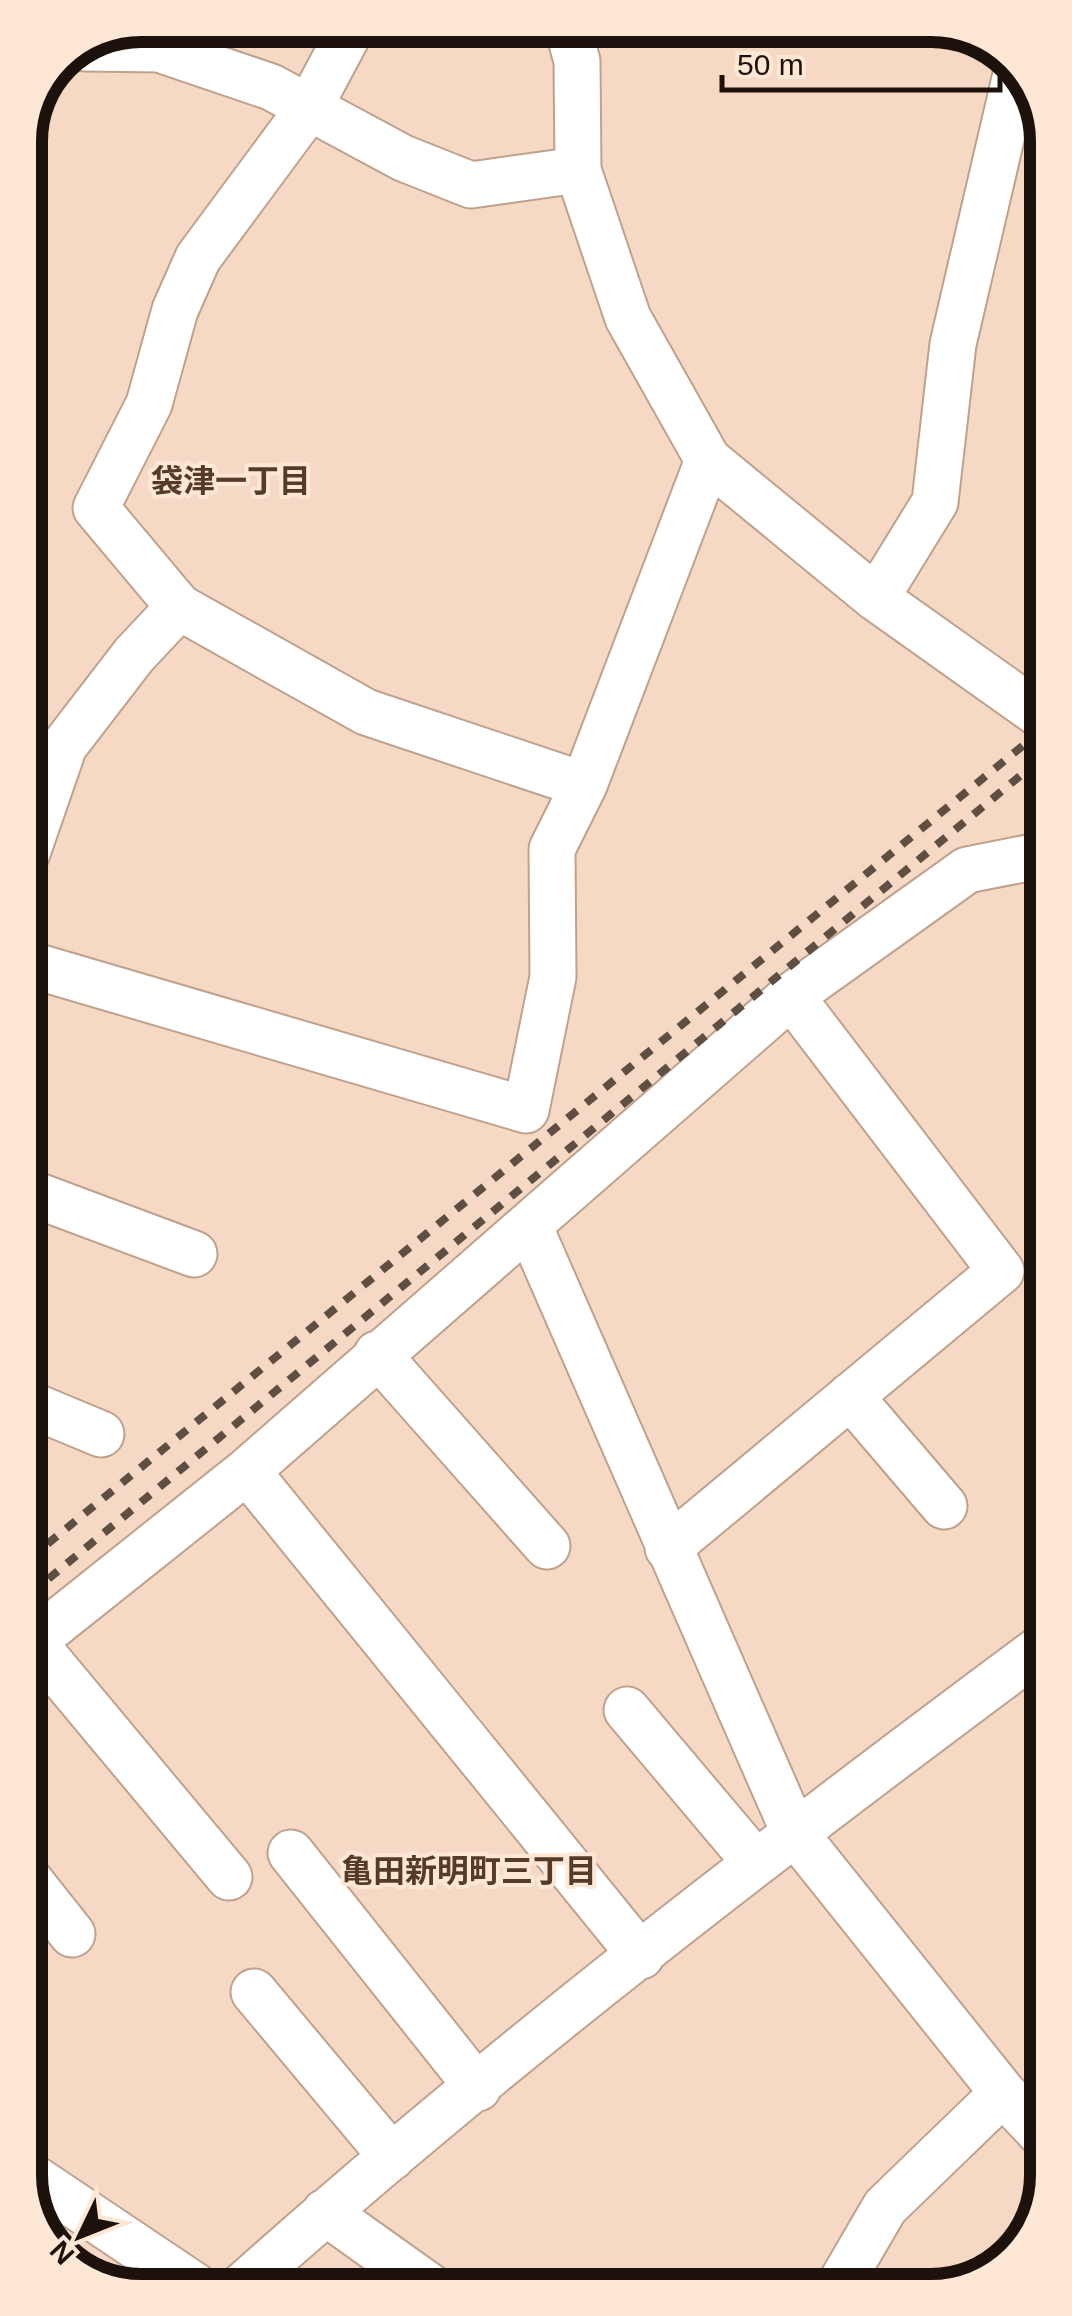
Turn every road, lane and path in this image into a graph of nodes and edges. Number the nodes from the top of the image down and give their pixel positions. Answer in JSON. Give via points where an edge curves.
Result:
{"nodes":[{"id":1,"x":344,"y":42,"type":"edge"},
{"id":2,"x":572,"y":43,"type":"edge"},
{"id":3,"x":108,"y":48,"type":"edge"},
{"id":4,"x":1022,"y":104,"type":"edge"},
{"id":5,"x":310,"y":108,"type":"junction"},
{"id":6,"x":578,"y":170,"type":"junction"},
{"id":7,"x":708,"y":460,"type":"junction"},
{"id":8,"x":876,"y":598,"type":"junction"},
{"id":9,"x":178,"y":607,"type":"junction"},
{"id":10,"x":1030,"y":707,"type":"edge"},
{"id":11,"x":584,"y":784,"type":"junction"},
{"id":12,"x":43,"y":808,"type":"edge"},
{"id":13,"x":1030,"y":858,"type":"edge"},
{"id":14,"x":43,"y":968,"type":"edge"},
{"id":15,"x":791,"y":996,"type":"junction"},
{"id":16,"x":42,"y":1197,"type":"edge"},
{"id":17,"x":530,"y":1228,"type":"junction"},
{"id":18,"x":194,"y":1254,"type":"dead end"},
{"id":19,"x":378,"y":1354,"type":"junction"},
{"id":20,"x":850,"y":1396,"type":"junction"},
{"id":21,"x":42,"y":1410,"type":"edge"},
{"id":22,"x":101,"y":1434,"type":"dead end"},
{"id":23,"x":247,"y":1471,"type":"junction"},
{"id":24,"x":944,"y":1506,"type":"dead end"},
{"id":25,"x":547,"y":1546,"type":"dead end"},
{"id":26,"x":668,"y":1548,"type":"junction"},
{"id":27,"x":42,"y":1634,"type":"edge"},
{"id":28,"x":42,"y":1656,"type":"edge"},
{"id":29,"x":1030,"y":1657,"type":"edge"},
{"id":30,"x":628,"y":1710,"type":"dead end"},
{"id":31,"x":794,"y":1832,"type":"junction"},
{"id":32,"x":291,"y":1853,"type":"dead end"},
{"id":33,"x":756,"y":1863,"type":"junction"},
{"id":34,"x":229,"y":1877,"type":"dead end"},
{"id":35,"x":42,"y":1896,"type":"edge"},
{"id":36,"x":72,"y":1934,"type":"dead end"},
{"id":37,"x":641,"y":1956,"type":"junction"},
{"id":38,"x":254,"y":1992,"type":"dead end"},
{"id":39,"x":478,"y":2088,"type":"junction"},
{"id":40,"x":1003,"y":2093,"type":"junction"},
{"id":41,"x":1030,"y":2122,"type":"edge"},
{"id":42,"x":392,"y":2157,"type":"junction"},
{"id":43,"x":43,"y":2184,"type":"edge"},
{"id":44,"x":326,"y":2212,"type":"junction"},
{"id":45,"x":176,"y":2273,"type":"edge"},
{"id":46,"x":257,"y":2273,"type":"edge"},
{"id":47,"x":412,"y":2273,"type":"edge"},
{"id":48,"x":846,"y":2274,"type":"edge"}],
"edges":[{"from":1,"to":5,"type":"street"},
{"from":2,"to":6,"type":"street"},
{"from":3,"to":5,"type":"street","via":[[159,49],[271,87]]},
{"from":4,"to":8,"type":"street","via":[[952,344],[935,502]]},
{"from":5,"to":6,"type":"street","via":[[403,158],[471,184]]},
{"from":5,"to":9,"type":"street","via":[[198,258],[175,310],[149,404],[96,508]]},
{"from":6,"to":7,"type":"street","via":[[628,318]]},
{"from":7,"to":8,"type":"street"},
{"from":7,"to":11,"type":"street"},
{"from":8,"to":10,"type":"street"},
{"from":9,"to":11,"type":"street","via":[[366,712]]},
{"from":9,"to":12,"type":"street","via":[[64,746]]},
{"from":11,"to":14,"type":"street","via":[[552,849],[553,977],[526,1110]]},
{"from":13,"to":15,"type":"street","via":[[967,870]]},
{"from":15,"to":17,"type":"street"},
{"from":15,"to":20,"type":"street","via":[[1000,1271]]},
{"from":16,"to":18,"type":"street"},
{"from":17,"to":19,"type":"street"},
{"from":17,"to":26,"type":"street"},
{"from":19,"to":23,"type":"street"},
{"from":19,"to":25,"type":"street"},
{"from":20,"to":24,"type":"street"},
{"from":20,"to":26,"type":"street"},
{"from":21,"to":22,"type":"street"},
{"from":23,"to":27,"type":"street"},
{"from":23,"to":37,"type":"street"},
{"from":26,"to":31,"type":"street"},
{"from":28,"to":34,"type":"street"},
{"from":29,"to":31,"type":"street"},
{"from":30,"to":33,"type":"street"},
{"from":31,"to":33,"type":"street"},
{"from":31,"to":40,"type":"street"},
{"from":32,"to":39,"type":"street"},
{"from":33,"to":37,"type":"street"},
{"from":35,"to":36,"type":"street"},
{"from":37,"to":39,"type":"street"},
{"from":38,"to":42,"type":"street"},
{"from":39,"to":42,"type":"street"},
{"from":40,"to":41,"type":"street"},
{"from":40,"to":48,"type":"street","via":[[885,2207]]},
{"from":42,"to":44,"type":"street"},
{"from":43,"to":45,"type":"street"},
{"from":44,"to":46,"type":"street"},
{"from":44,"to":47,"type":"street"}]}
